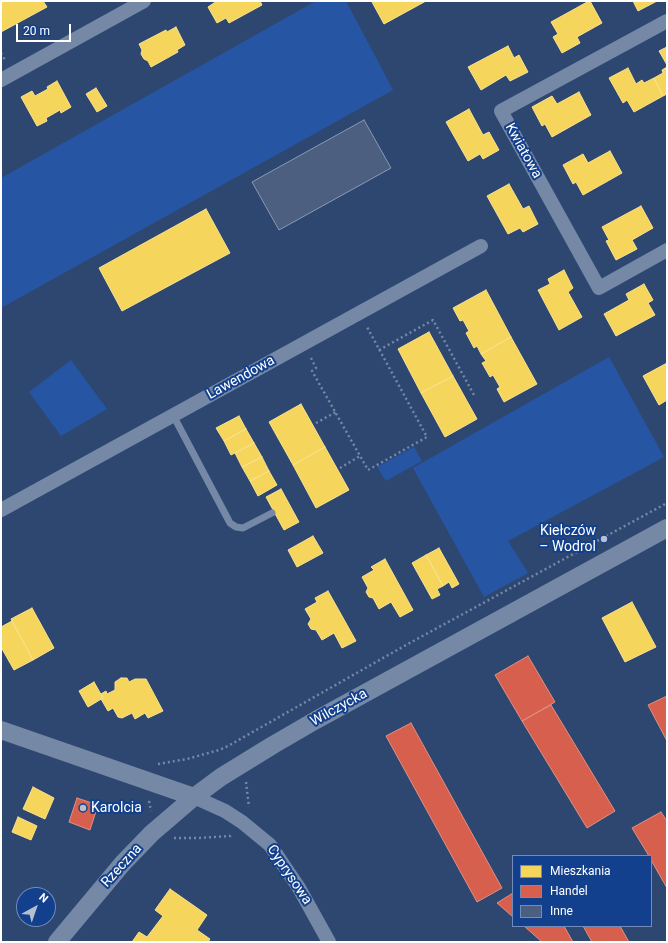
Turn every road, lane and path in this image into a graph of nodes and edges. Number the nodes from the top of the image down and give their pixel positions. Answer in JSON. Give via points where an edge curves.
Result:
{"nodes":[{"id":1,"x":144,"y":1,"type":"edge"},
{"id":2,"x":667,"y":20,"type":"edge"},
{"id":3,"x":1,"y":80,"type":"edge"},
{"id":4,"x":482,"y":246,"type":"dead end"},
{"id":5,"x":667,"y":250,"type":"edge"},
{"id":6,"x":359,"y":313,"type":"junction"},
{"id":7,"x":302,"y":344,"type":"junction"},
{"id":8,"x":379,"y":350,"type":"junction"},
{"id":9,"x":474,"y":395,"type":"dead end"},
{"id":10,"x":336,"y":412,"type":"junction"},
{"id":11,"x":174,"y":415,"type":"junction"},
{"id":12,"x":316,"y":423,"type":"dead end"},
{"id":13,"x":360,"y":456,"type":"junction"},
{"id":14,"x":340,"y":468,"type":"dead end"},
{"id":15,"x":667,"y":503,"type":"edge"},
{"id":16,"x":1,"y":510,"type":"edge"},
{"id":17,"x":272,"y":513,"type":"dead end"},
{"id":18,"x":667,"y":528,"type":"edge"},
{"id":19,"x":1,"y":730,"type":"edge"},
{"id":20,"x":153,"y":763,"type":"dead end"},
{"id":21,"x":146,"y":797,"type":"dead end"},
{"id":22,"x":194,"y":797,"type":"junction"},
{"id":23,"x":151,"y":816,"type":"dead end"},
{"id":24,"x":57,"y":942,"type":"edge"},
{"id":25,"x":329,"y":942,"type":"edge"}],
"edges":[{"from":1,"to":3,"type":"street"},
{"from":2,"to":5,"type":"street","name":"Kwiatowa","via":[[501,111],[599,288]]},
{"from":4,"to":6,"type":"street","name":"Lawendowa"},
{"from":6,"to":7,"type":"street","name":"Lawendowa"},
{"from":6,"to":8,"type":"path"},
{"from":7,"to":10,"type":"path","via":[[316,368],[312,370]]},
{"from":7,"to":11,"type":"street","name":"Lawendowa"},
{"from":8,"to":9,"type":"path","via":[[433,320]]},
{"from":8,"to":13,"type":"path","via":[[427,437],[368,470]]},
{"from":10,"to":12,"type":"path"},
{"from":10,"to":13,"type":"path"},
{"from":11,"to":16,"type":"street","name":"Lawendowa"},
{"from":11,"to":17,"type":"lane","via":[[230,523],[243,528]]},
{"from":13,"to":14,"type":"path"},
{"from":15,"to":20,"type":"path","via":[[406,645],[228,746],[187,759],[157,765]]},
{"from":18,"to":22,"type":"street","name":"Wilczycka","via":[[298,730]]},
{"from":19,"to":22,"type":"street"},
{"from":21,"to":23,"type":"path"},
{"from":22,"to":24,"type":"street","name":"Rzeczna","via":[[123,863]]},
{"from":22,"to":25,"type":"street","name":"Cyprysowa","via":[[225,811],[270,845],[299,888]]}]}
